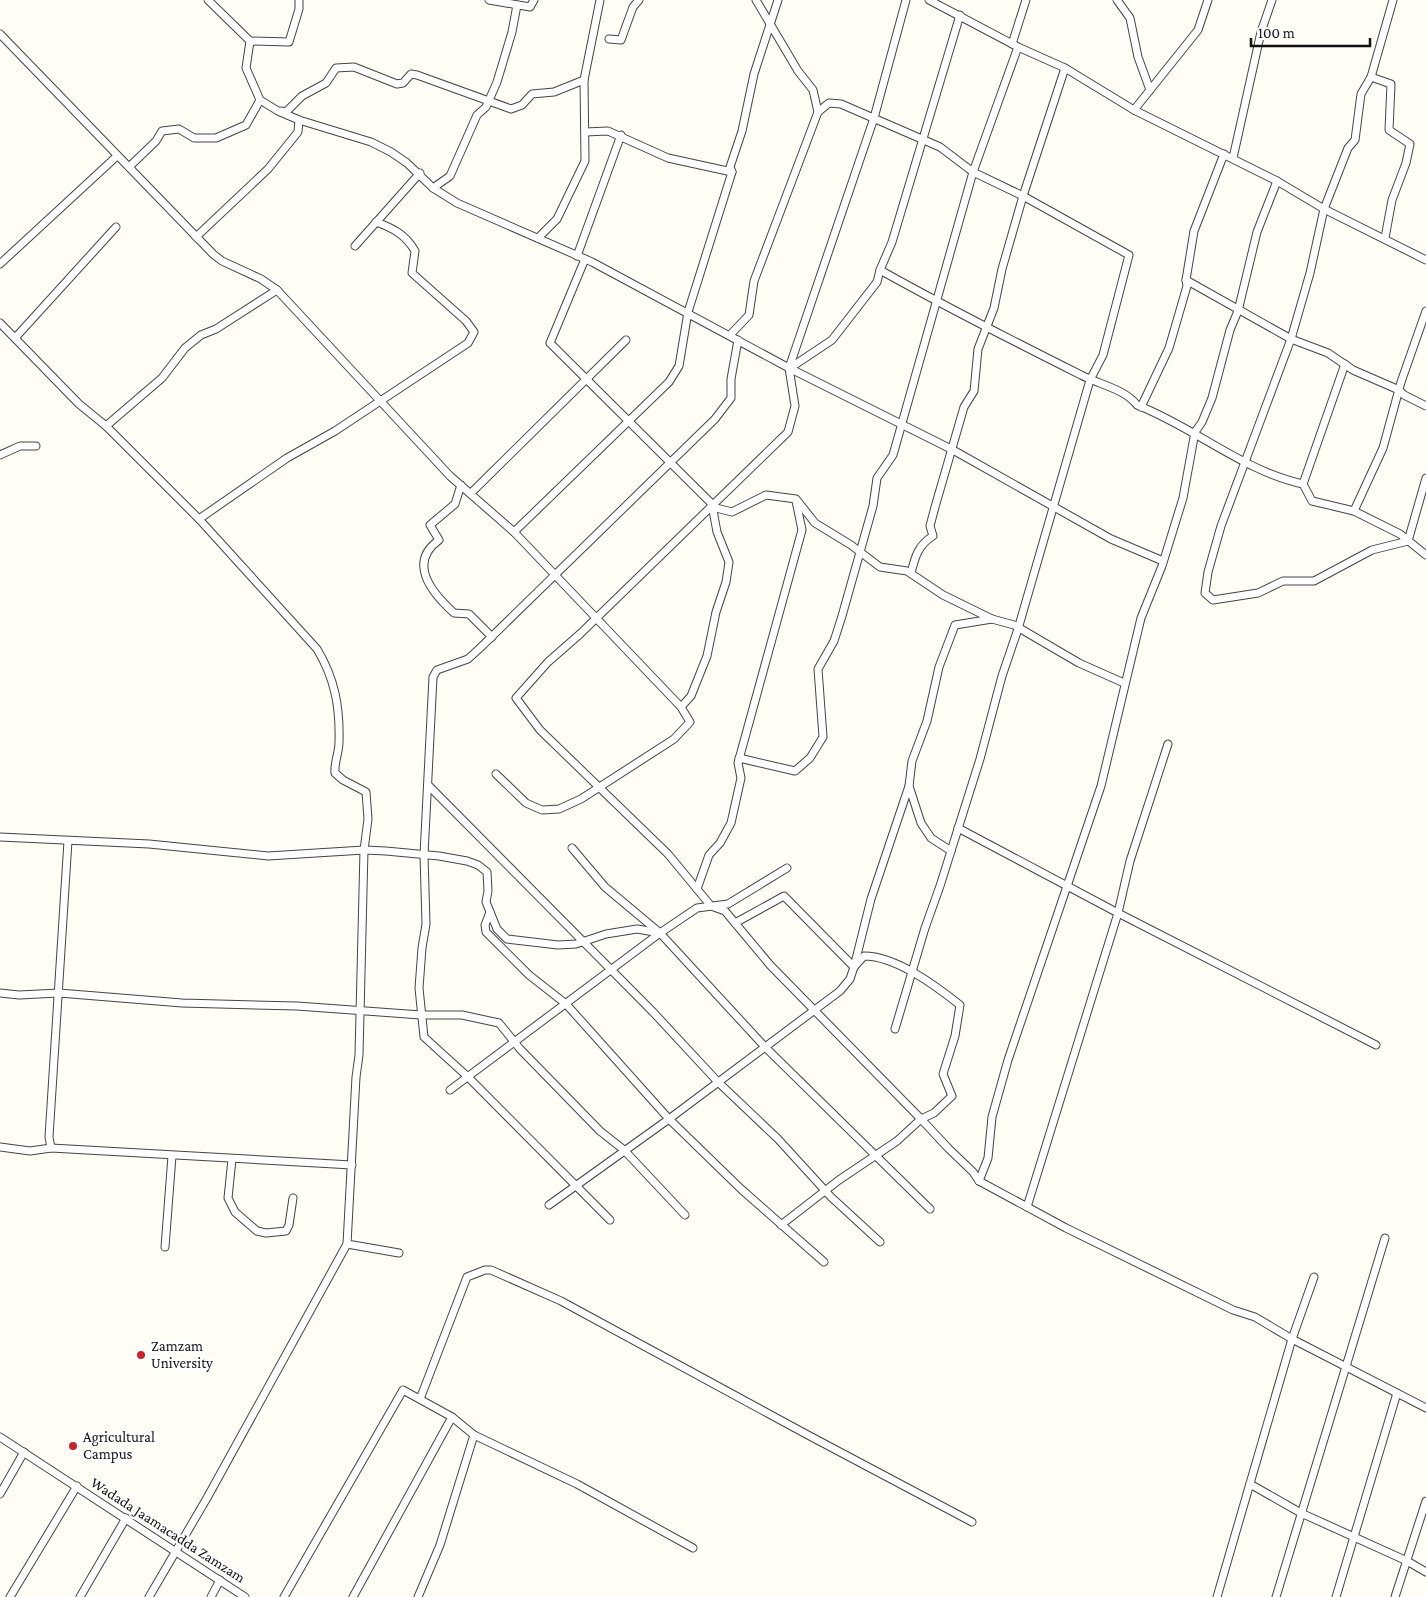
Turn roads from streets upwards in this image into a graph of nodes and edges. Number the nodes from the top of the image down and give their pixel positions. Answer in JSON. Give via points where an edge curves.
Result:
{"nodes":[{"id":1,"x":208,"y":0,"type":"edge"},
{"id":2,"x":300,"y":0,"type":"edge"},
{"id":3,"x":489,"y":0,"type":"edge"},
{"id":4,"x":534,"y":0,"type":"edge"},
{"id":5,"x":600,"y":0,"type":"edge"},
{"id":6,"x":638,"y":0,"type":"edge"},
{"id":7,"x":756,"y":0,"type":"edge"},
{"id":8,"x":780,"y":0,"type":"edge"},
{"id":9,"x":906,"y":0,"type":"edge"},
{"id":10,"x":928,"y":0,"type":"edge"},
{"id":11,"x":1026,"y":0,"type":"edge"},
{"id":12,"x":1117,"y":0,"type":"edge"},
{"id":13,"x":1208,"y":0,"type":"edge"},
{"id":14,"x":1272,"y":0,"type":"edge"},
{"id":15,"x":1394,"y":0,"type":"edge"},
{"id":16,"x":517,"y":5,"type":"junction"},
{"id":17,"x":960,"y":15,"type":"junction"},
{"id":18,"x":771,"y":25,"type":"junction"},
{"id":19,"x":0,"y":34,"type":"edge"},
{"id":20,"x":609,"y":39,"type":"dead end"},
{"id":21,"x":250,"y":42,"type":"junction"},
{"id":22,"x":1015,"y":45,"type":"junction"},
{"id":23,"x":1065,"y":68,"type":"junction"},
{"id":24,"x":1370,"y":76,"type":"junction"},
{"id":25,"x":584,"y":80,"type":"junction"},
{"id":26,"x":1150,"y":90,"type":"junction"},
{"id":27,"x":260,"y":100,"type":"junction"},
{"id":28,"x":488,"y":101,"type":"junction"},
{"id":29,"x":1134,"y":110,"type":"junction"},
{"id":30,"x":278,"y":111,"type":"junction"},
{"id":31,"x":818,"y":112,"type":"junction"},
{"id":32,"x":874,"y":118,"type":"junction"},
{"id":33,"x":299,"y":120,"type":"junction"},
{"id":34,"x":585,"y":132,"type":"junction"},
{"id":35,"x":621,"y":135,"type":"junction"},
{"id":36,"x":924,"y":140,"type":"junction"},
{"id":37,"x":1224,"y":154,"type":"junction"},
{"id":38,"x":117,"y":156,"type":"junction"},
{"id":39,"x":1233,"y":158,"type":"junction"},
{"id":40,"x":129,"y":168,"type":"junction"},
{"id":41,"x":732,"y":172,"type":"junction"},
{"id":42,"x":973,"y":172,"type":"junction"},
{"id":43,"x":420,"y":174,"type":"junction"},
{"id":44,"x":1277,"y":181,"type":"junction"},
{"id":45,"x":433,"y":188,"type":"junction"},
{"id":46,"x":1023,"y":196,"type":"junction"},
{"id":47,"x":1324,"y":209,"type":"junction"},
{"id":48,"x":376,"y":222,"type":"junction"},
{"id":49,"x":116,"y":227,"type":"dead end"},
{"id":50,"x":196,"y":238,"type":"junction"},
{"id":51,"x":538,"y":238,"type":"junction"},
{"id":52,"x":1385,"y":238,"type":"junction"},
{"id":53,"x":355,"y":246,"type":"dead end"},
{"id":54,"x":577,"y":256,"type":"junction"},
{"id":55,"x":585,"y":259,"type":"junction"},
{"id":56,"x":1426,"y":260,"type":"edge"},
{"id":57,"x":0,"y":264,"type":"edge"},
{"id":58,"x":880,"y":270,"type":"junction"},
{"id":59,"x":1186,"y":280,"type":"junction"},
{"id":60,"x":277,"y":290,"type":"junction"},
{"id":61,"x":936,"y":302,"type":"junction"},
{"id":62,"x":1238,"y":311,"type":"junction"},
{"id":63,"x":1426,"y":311,"type":"edge"},
{"id":64,"x":688,"y":312,"type":"junction"},
{"id":65,"x":0,"y":323,"type":"edge"},
{"id":66,"x":986,"y":327,"type":"junction"},
{"id":67,"x":730,"y":335,"type":"junction"},
{"id":68,"x":14,"y":338,"type":"junction"},
{"id":69,"x":1290,"y":339,"type":"junction"},
{"id":70,"x":626,"y":340,"type":"dead end"},
{"id":71,"x":738,"y":340,"type":"junction"},
{"id":72,"x":1345,"y":364,"type":"junction"},
{"id":73,"x":789,"y":368,"type":"junction"},
{"id":74,"x":587,"y":379,"type":"junction"},
{"id":75,"x":1090,"y":380,"type":"junction"},
{"id":76,"x":1399,"y":390,"type":"junction"},
{"id":77,"x":380,"y":402,"type":"junction"},
{"id":78,"x":1426,"y":406,"type":"edge"},
{"id":79,"x":1141,"y":407,"type":"junction"},
{"id":80,"x":628,"y":421,"type":"junction"},
{"id":81,"x":901,"y":423,"type":"junction"},
{"id":82,"x":106,"y":426,"type":"junction"},
{"id":83,"x":1195,"y":432,"type":"junction"},
{"id":84,"x":36,"y":446,"type":"dead end"},
{"id":85,"x":953,"y":450,"type":"junction"},
{"id":86,"x":0,"y":455,"type":"edge"},
{"id":87,"x":1245,"y":462,"type":"junction"},
{"id":88,"x":670,"y":464,"type":"junction"},
{"id":89,"x":1426,"y":478,"type":"edge"},
{"id":90,"x":1303,"y":484,"type":"junction"},
{"id":91,"x":461,"y":485,"type":"junction"},
{"id":92,"x":471,"y":493,"type":"junction"},
{"id":93,"x":796,"y":499,"type":"junction"},
{"id":94,"x":712,"y":504,"type":"junction"},
{"id":95,"x":1054,"y":509,"type":"junction"},
{"id":96,"x":1354,"y":511,"type":"junction"},
{"id":97,"x":199,"y":520,"type":"junction"},
{"id":98,"x":514,"y":532,"type":"junction"},
{"id":99,"x":1408,"y":541,"type":"junction"},
{"id":100,"x":859,"y":551,"type":"junction"},
{"id":101,"x":1426,"y":555,"type":"edge"},
{"id":102,"x":1163,"y":561,"type":"junction"},
{"id":103,"x":911,"y":574,"type":"junction"},
{"id":104,"x":555,"y":576,"type":"junction"},
{"id":105,"x":597,"y":617,"type":"junction"},
{"id":106,"x":992,"y":618,"type":"junction"},
{"id":107,"x":1018,"y":629,"type":"junction"},
{"id":108,"x":492,"y":637,"type":"junction"},
{"id":109,"x":1124,"y":683,"type":"junction"},
{"id":110,"x":680,"y":707,"type":"junction"},
{"id":111,"x":1168,"y":744,"type":"dead end"},
{"id":112,"x":739,"y":758,"type":"junction"},
{"id":113,"x":496,"y":774,"type":"dead end"},
{"id":114,"x":428,"y":785,"type":"junction"},
{"id":115,"x":599,"y":786,"type":"junction"},
{"id":116,"x":908,"y":786,"type":"junction"},
{"id":117,"x":958,"y":828,"type":"junction"},
{"id":118,"x":0,"y":837,"type":"edge"},
{"id":119,"x":68,"y":841,"type":"junction"},
{"id":120,"x":572,"y":848,"type":"dead end"},
{"id":121,"x":364,"y":850,"type":"junction"},
{"id":122,"x":951,"y":852,"type":"junction"},
{"id":123,"x":424,"y":855,"type":"junction"},
{"id":124,"x":787,"y":868,"type":"dead end"},
{"id":125,"x":1067,"y":887,"type":"junction"},
{"id":126,"x":698,"y":889,"type":"junction"},
{"id":127,"x":711,"y":906,"type":"junction"},
{"id":128,"x":490,"y":912,"type":"junction"},
{"id":129,"x":1118,"y":913,"type":"junction"},
{"id":130,"x":735,"y":923,"type":"junction"},
{"id":131,"x":660,"y":933,"type":"junction"},
{"id":132,"x":583,"y":942,"type":"junction"},
{"id":133,"x":854,"y":966,"type":"junction"},
{"id":134,"x":610,"y":970,"type":"junction"},
{"id":135,"x":911,"y":970,"type":"junction"},
{"id":136,"x":0,"y":993,"type":"edge"},
{"id":137,"x":59,"y":993,"type":"junction"},
{"id":138,"x":566,"y":1004,"type":"junction"},
{"id":139,"x":814,"y":1011,"type":"junction"},
{"id":140,"x":360,"y":1012,"type":"junction"},
{"id":141,"x":420,"y":1015,"type":"junction"},
{"id":142,"x":894,"y":1029,"type":"dead end"},
{"id":143,"x":514,"y":1041,"type":"junction"},
{"id":144,"x":1376,"y":1045,"type":"dead end"},
{"id":145,"x":765,"y":1047,"type":"junction"},
{"id":146,"x":468,"y":1077,"type":"junction"},
{"id":147,"x":718,"y":1082,"type":"junction"},
{"id":148,"x":450,"y":1090,"type":"dead end"},
{"id":149,"x":921,"y":1118,"type":"junction"},
{"id":150,"x":669,"y":1119,"type":"junction"},
{"id":151,"x":0,"y":1147,"type":"edge"},
{"id":152,"x":51,"y":1148,"type":"junction"},
{"id":153,"x":624,"y":1150,"type":"junction"},
{"id":154,"x":874,"y":1154,"type":"junction"},
{"id":155,"x":172,"y":1156,"type":"junction"},
{"id":156,"x":232,"y":1159,"type":"junction"},
{"id":157,"x":352,"y":1164,"type":"junction"},
{"id":158,"x":979,"y":1181,"type":"junction"},
{"id":159,"x":574,"y":1186,"type":"junction"},
{"id":160,"x":826,"y":1191,"type":"junction"},
{"id":161,"x":293,"y":1198,"type":"dead end"},
{"id":162,"x":549,"y":1205,"type":"dead end"},
{"id":163,"x":1028,"y":1207,"type":"junction"},
{"id":164,"x":930,"y":1209,"type":"dead end"},
{"id":165,"x":685,"y":1215,"type":"dead end"},
{"id":166,"x":610,"y":1220,"type":"dead end"},
{"id":167,"x":781,"y":1226,"type":"junction"},
{"id":168,"x":1385,"y":1238,"type":"dead end"},
{"id":169,"x":880,"y":1242,"type":"dead end"},
{"id":170,"x":347,"y":1244,"type":"junction"},
{"id":171,"x":165,"y":1247,"type":"dead end"},
{"id":172,"x":399,"y":1253,"type":"dead end"},
{"id":173,"x":824,"y":1262,"type":"dead end"},
{"id":174,"x":1314,"y":1277,"type":"dead end"},
{"id":175,"x":1292,"y":1339,"type":"junction"},
{"id":176,"x":1346,"y":1367,"type":"junction"},
{"id":177,"x":1397,"y":1392,"type":"junction"},
{"id":178,"x":420,"y":1400,"type":"junction"},
{"id":179,"x":1426,"y":1408,"type":"edge"},
{"id":180,"x":452,"y":1417,"type":"junction"},
{"id":181,"x":474,"y":1435,"type":"junction"},
{"id":182,"x":0,"y":1437,"type":"edge"},
{"id":183,"x":24,"y":1452,"type":"junction"},
{"id":184,"x":1250,"y":1484,"type":"junction"},
{"id":185,"x":77,"y":1486,"type":"junction"},
{"id":186,"x":0,"y":1494,"type":"edge"},
{"id":187,"x":1426,"y":1501,"type":"edge"},
{"id":188,"x":1301,"y":1513,"type":"junction"},
{"id":189,"x":126,"y":1518,"type":"junction"},
{"id":190,"x":972,"y":1522,"type":"dead end"},
{"id":191,"x":1354,"y":1537,"type":"junction"},
{"id":192,"x":694,"y":1548,"type":"dead end"},
{"id":193,"x":177,"y":1551,"type":"junction"},
{"id":194,"x":1407,"y":1561,"type":"junction"},
{"id":195,"x":1426,"y":1572,"type":"edge"},
{"id":196,"x":220,"y":1580,"type":"junction"},
{"id":197,"x":10,"y":1597,"type":"edge"},
{"id":198,"x":80,"y":1597,"type":"edge"},
{"id":199,"x":149,"y":1597,"type":"edge"},
{"id":200,"x":211,"y":1597,"type":"edge"},
{"id":201,"x":245,"y":1597,"type":"edge"},
{"id":202,"x":284,"y":1597,"type":"edge"},
{"id":203,"x":353,"y":1597,"type":"edge"},
{"id":204,"x":418,"y":1597,"type":"edge"},
{"id":205,"x":1217,"y":1597,"type":"edge"},
{"id":206,"x":1276,"y":1597,"type":"edge"},
{"id":207,"x":1336,"y":1597,"type":"edge"},
{"id":208,"x":1396,"y":1597,"type":"edge"}],
"edges":[{"from":1,"to":21,"type":"street"},
{"from":2,"to":21,"type":"street","via":[[289,42]]},
{"from":3,"to":16,"type":"street"},
{"from":4,"to":16,"type":"street","via":[[530,7]]},
{"from":5,"to":25,"type":"street"},
{"from":6,"to":20,"type":"street","via":[[621,40]]},
{"from":7,"to":18,"type":"street"},
{"from":8,"to":18,"type":"street"},
{"from":9,"to":32,"type":"street"},
{"from":10,"to":17,"type":"street"},
{"from":11,"to":22,"type":"street"},
{"from":12,"to":26,"type":"street","via":[[1130,18],[1138,57]]},
{"from":13,"to":26,"type":"street","via":[[1198,30]]},
{"from":14,"to":39,"type":"street"},
{"from":15,"to":24,"type":"street"},
{"from":16,"to":28,"type":"street","via":[[497,82]]},
{"from":17,"to":22,"type":"street"},
{"from":17,"to":36,"type":"street"},
{"from":18,"to":31,"type":"street","via":[[812,90]]},
{"from":18,"to":41,"type":"street","via":[[754,74],[742,131],[730,167]]},
{"from":19,"to":38,"type":"street"},
{"from":21,"to":27,"type":"street","via":[[246,68]]},
{"from":22,"to":23,"type":"street"},
{"from":22,"to":42,"type":"street"},
{"from":23,"to":29,"type":"street"},
{"from":23,"to":46,"type":"street"},
{"from":24,"to":47,"type":"street","via":[[1361,94],[1355,140],[1348,148]]},
{"from":24,"to":52,"type":"street","via":[[1391,84],[1389,130],[1410,144],[1392,200]]},
{"from":25,"to":28,"type":"street","via":[[554,92],[532,94],[516,108]]},
{"from":25,"to":34,"type":"street"},
{"from":26,"to":29,"type":"street"},
{"from":27,"to":30,"type":"street"},
{"from":27,"to":40,"type":"street","via":[[246,125],[216,138],[194,138],[178,129],[162,131]]},
{"from":28,"to":30,"type":"street","via":[[417,75],[411,74],[403,83],[397,84],[362,69],[348,67],[336,68],[326,83],[302,96],[286,112]]},
{"from":28,"to":45,"type":"street","via":[[477,116],[450,176]]},
{"from":29,"to":37,"type":"street"},
{"from":30,"to":33,"type":"street"},
{"from":31,"to":32,"type":"street","via":[[829,103],[835,103]]},
{"from":31,"to":67,"type":"street","via":[[754,281],[749,315]]},
{"from":32,"to":36,"type":"street"},
{"from":32,"to":73,"type":"street"},
{"from":33,"to":43,"type":"street","via":[[371,142],[391,152]]},
{"from":33,"to":50,"type":"street","via":[[298,132],[268,169]]},
{"from":34,"to":35,"type":"street","via":[[608,131]]},
{"from":34,"to":51,"type":"street","via":[[583,168],[556,219]]},
{"from":35,"to":41,"type":"street","via":[[668,158]]},
{"from":35,"to":54,"type":"street"},
{"from":36,"to":42,"type":"street","via":[[940,147]]},
{"from":36,"to":58,"type":"street"},
{"from":37,"to":39,"type":"street"},
{"from":37,"to":59,"type":"street","via":[[1194,231]]},
{"from":38,"to":40,"type":"street"},
{"from":38,"to":57,"type":"street"},
{"from":39,"to":44,"type":"street"},
{"from":40,"to":50,"type":"street"},
{"from":41,"to":64,"type":"street"},
{"from":42,"to":46,"type":"street"},
{"from":42,"to":61,"type":"street"},
{"from":43,"to":45,"type":"street"},
{"from":43,"to":48,"type":"street"},
{"from":44,"to":47,"type":"street"},
{"from":44,"to":62,"type":"street","via":[[1257,232]]},
{"from":45,"to":51,"type":"street","via":[[457,203]]},
{"from":46,"to":66,"type":"street","via":[[996,301]]},
{"from":46,"to":75,"type":"street","via":[[1129,255],[1103,355]]},
{"from":47,"to":52,"type":"street"},
{"from":47,"to":69,"type":"street","via":[[1310,273]]},
{"from":48,"to":53,"type":"street"},
{"from":48,"to":77,"type":"street","via":[[389,226],[408,239],[415,251],[412,273],[474,332],[468,343]]},
{"from":49,"to":68,"type":"street"},
{"from":50,"to":60,"type":"street","via":[[222,261]]},
{"from":51,"to":54,"type":"street"},
{"from":52,"to":56,"type":"street"},
{"from":54,"to":55,"type":"street"},
{"from":55,"to":64,"type":"street","via":[[657,299]]},
{"from":55,"to":74,"type":"street","via":[[550,343]]},
{"from":58,"to":61,"type":"street"},
{"from":58,"to":73,"type":"street","via":[[877,282],[832,340]]},
{"from":59,"to":62,"type":"street"},
{"from":59,"to":79,"type":"street","via":[[1169,348]]},
{"from":60,"to":77,"type":"street"},
{"from":60,"to":82,"type":"street","via":[[201,335],[185,348],[162,378]]},
{"from":61,"to":66,"type":"street"},
{"from":61,"to":81,"type":"street"},
{"from":62,"to":69,"type":"street"},
{"from":62,"to":83,"type":"street","via":[[1208,410]]},
{"from":63,"to":76,"type":"street"},
{"from":64,"to":67,"type":"street"},
{"from":64,"to":80,"type":"street","via":[[675,374]]},
{"from":65,"to":68,"type":"street"},
{"from":66,"to":75,"type":"street"},
{"from":66,"to":85,"type":"street","via":[[978,349],[974,391],[964,407]]},
{"from":67,"to":71,"type":"street"},
{"from":68,"to":82,"type":"street","via":[[79,404]]},
{"from":69,"to":72,"type":"street","via":[[1328,353]]},
{"from":69,"to":87,"type":"street"},
{"from":70,"to":74,"type":"street"},
{"from":71,"to":73,"type":"street"},
{"from":71,"to":88,"type":"street","via":[[729,403]]},
{"from":72,"to":76,"type":"street"},
{"from":72,"to":90,"type":"street"},
{"from":73,"to":81,"type":"street"},
{"from":73,"to":94,"type":"street","via":[[795,406],[788,432]]},
{"from":74,"to":80,"type":"street"},
{"from":74,"to":92,"type":"street"},
{"from":75,"to":79,"type":"street","via":[[1131,396]]},
{"from":75,"to":95,"type":"street"},
{"from":76,"to":78,"type":"street"},
{"from":76,"to":96,"type":"street","via":[[1383,448]]},
{"from":77,"to":91,"type":"street"},
{"from":77,"to":97,"type":"street","via":[[286,458]]},
{"from":79,"to":83,"type":"street"},
{"from":80,"to":88,"type":"street"},
{"from":80,"to":98,"type":"street"},
{"from":81,"to":85,"type":"street"},
{"from":81,"to":100,"type":"street","via":[[893,455],[877,478],[873,506]]},
{"from":82,"to":97,"type":"street"},
{"from":83,"to":87,"type":"street"},
{"from":83,"to":102,"type":"street","via":[[1183,498]]},
{"from":84,"to":86,"type":"street","via":[[20,446]]},
{"from":85,"to":95,"type":"street"},
{"from":85,"to":103,"type":"street","via":[[930,526],[933,536],[918,550]]},
{"from":87,"to":90,"type":"street"},
{"from":87,"to":99,"type":"street","via":[[1208,572],[1205,592],[1213,600],[1258,593],[1282,581],[1314,581],[1372,550]]},
{"from":88,"to":94,"type":"street"},
{"from":88,"to":104,"type":"street"},
{"from":89,"to":99,"type":"street"},
{"from":90,"to":96,"type":"street","via":[[1312,501]]},
{"from":91,"to":92,"type":"street"},
{"from":91,"to":108,"type":"street","via":[[455,504],[430,525],[439,540],[425,552],[423,561],[429,586],[454,613],[469,614]]},
{"from":92,"to":98,"type":"street"},
{"from":93,"to":94,"type":"street","via":[[766,495],[732,512],[724,512]]},
{"from":93,"to":100,"type":"street","via":[[815,523]]},
{"from":93,"to":112,"type":"street","via":[[802,530]]},
{"from":94,"to":105,"type":"street"},
{"from":94,"to":110,"type":"street","via":[[717,532],[729,562],[726,582],[707,656],[691,696]]},
{"from":95,"to":102,"type":"street","via":[[1111,540]]},
{"from":95,"to":107,"type":"street"},
{"from":96,"to":99,"type":"street"},
{"from":97,"to":121,"type":"street","via":[[316,649],[329,670],[339,728],[335,772],[366,792],[368,819]]},
{"from":98,"to":104,"type":"street"},
{"from":99,"to":101,"type":"street"},
{"from":100,"to":103,"type":"street","via":[[880,567]]},
{"from":100,"to":112,"type":"street","via":[[834,641],[818,669],[823,737],[810,758],[795,771]]},
{"from":102,"to":109,"type":"street","via":[[1141,618]]},
{"from":103,"to":106,"type":"street","via":[[943,595]]},
{"from":104,"to":105,"type":"street"},
{"from":104,"to":108,"type":"street"},
{"from":105,"to":110,"type":"street"},
{"from":105,"to":115,"type":"street","via":[[548,662],[516,698],[540,730]]},
{"from":106,"to":107,"type":"street"},
{"from":106,"to":116,"type":"street","via":[[955,625],[939,667]]},
{"from":107,"to":109,"type":"street","via":[[1079,663]]},
{"from":107,"to":117,"type":"street"},
{"from":108,"to":114,"type":"street","via":[[468,659],[437,670],[433,677]]},
{"from":109,"to":125,"type":"street","via":[[1101,786]]},
{"from":110,"to":115,"type":"street","via":[[690,722],[674,739]]},
{"from":111,"to":129,"type":"street","via":[[1130,860]]},
{"from":112,"to":126,"type":"street","via":[[741,778],[731,822],[709,855]]},
{"from":113,"to":115,"type":"street","via":[[526,803],[542,810],[559,809]]},
{"from":114,"to":123,"type":"street"},
{"from":114,"to":132,"type":"street"},
{"from":115,"to":126,"type":"street","via":[[668,854]]},
{"from":116,"to":122,"type":"street","via":[[920,822],[931,838]]},
{"from":116,"to":133,"type":"street","via":[[871,899]]},
{"from":117,"to":122,"type":"street"},
{"from":117,"to":125,"type":"street"},
{"from":118,"to":119,"type":"street"},
{"from":119,"to":121,"type":"street","via":[[150,844],[268,856]]},
{"from":119,"to":137,"type":"street"},
{"from":120,"to":131,"type":"street","via":[[605,887]]},
{"from":121,"to":123,"type":"street"},
{"from":121,"to":140,"type":"street"},
{"from":122,"to":135,"type":"street"},
{"from":123,"to":128,"type":"street","via":[[467,861],[483,868],[487,872],[486,902]]},
{"from":123,"to":141,"type":"street","via":[[426,924],[419,988]]},
{"from":124,"to":127,"type":"street","via":[[728,904]]},
{"from":125,"to":129,"type":"street"},
{"from":125,"to":158,"type":"street","via":[[1008,1060],[992,1117],[988,1158]]},
{"from":126,"to":127,"type":"street"},
{"from":127,"to":130,"type":"street","via":[[725,911]]},
{"from":127,"to":131,"type":"street","via":[[697,908]]},
{"from":128,"to":132,"type":"street","via":[[502,934],[514,941],[558,945]]},
{"from":128,"to":138,"type":"street","via":[[486,932],[529,975]]},
{"from":129,"to":144,"type":"street"},
{"from":129,"to":163,"type":"street"},
{"from":130,"to":133,"type":"street","via":[[784,896]]},
{"from":130,"to":139,"type":"street"},
{"from":131,"to":132,"type":"street","via":[[637,929]]},
{"from":131,"to":134,"type":"street"},
{"from":131,"to":145,"type":"street"},
{"from":132,"to":134,"type":"street"},
{"from":133,"to":135,"type":"street","via":[[864,956],[872,956]]},
{"from":133,"to":139,"type":"street","via":[[850,979],[840,991]]},
{"from":134,"to":138,"type":"street"},
{"from":134,"to":147,"type":"street"},
{"from":135,"to":142,"type":"street"},
{"from":135,"to":149,"type":"street","via":[[960,1004],[955,1036],[943,1074],[952,1096],[934,1113]]},
{"from":136,"to":137,"type":"street"},
{"from":137,"to":140,"type":"street"},
{"from":137,"to":152,"type":"street","via":[[49,1137]]},
{"from":138,"to":143,"type":"street"},
{"from":138,"to":150,"type":"street"},
{"from":139,"to":145,"type":"street"},
{"from":139,"to":149,"type":"street"},
{"from":140,"to":141,"type":"street"},
{"from":140,"to":157,"type":"street"},
{"from":141,"to":143,"type":"street","via":[[473,1016],[499,1023]]},
{"from":141,"to":146,"type":"street","via":[[424,1037]]},
{"from":143,"to":146,"type":"street"},
{"from":143,"to":153,"type":"street","via":[[600,1131]]},
{"from":145,"to":147,"type":"street"},
{"from":145,"to":154,"type":"street"},
{"from":146,"to":148,"type":"street"},
{"from":146,"to":159,"type":"street"},
{"from":147,"to":150,"type":"street"},
{"from":147,"to":160,"type":"street","via":[[778,1138]]},
{"from":149,"to":154,"type":"street","via":[[897,1141]]},
{"from":149,"to":158,"type":"street"},
{"from":150,"to":153,"type":"street"},
{"from":150,"to":167,"type":"street"},
{"from":151,"to":152,"type":"street","via":[[30,1151]]},
{"from":152,"to":155,"type":"street"},
{"from":153,"to":159,"type":"street"},
{"from":153,"to":165,"type":"street"},
{"from":154,"to":160,"type":"street"},
{"from":154,"to":164,"type":"street"},
{"from":155,"to":156,"type":"street"},
{"from":155,"to":171,"type":"street"},
{"from":156,"to":157,"type":"street"},
{"from":156,"to":161,"type":"street","via":[[228,1198],[235,1212],[257,1231],[286,1231]]},
{"from":157,"to":170,"type":"street"},
{"from":158,"to":163,"type":"street"},
{"from":159,"to":162,"type":"street"},
{"from":159,"to":166,"type":"street"},
{"from":160,"to":167,"type":"street"},
{"from":160,"to":169,"type":"street"},
{"from":163,"to":175,"type":"street","via":[[1233,1310],[1256,1317]]},
{"from":167,"to":173,"type":"street"},
{"from":168,"to":176,"type":"street"},
{"from":170,"to":172,"type":"street"},
{"from":170,"to":193,"type":"street"},
{"from":174,"to":175,"type":"street"},
{"from":175,"to":176,"type":"street"},
{"from":175,"to":184,"type":"street"},
{"from":176,"to":177,"type":"street"},
{"from":176,"to":188,"type":"street"},
{"from":177,"to":179,"type":"street"},
{"from":177,"to":191,"type":"street"},
{"from":178,"to":180,"type":"street"},
{"from":178,"to":190,"type":"street","via":[[467,1277],[491,1270],[562,1301]]},
{"from":178,"to":202,"type":"street","via":[[403,1390]]},
{"from":180,"to":181,"type":"street"},
{"from":180,"to":203,"type":"street"},
{"from":181,"to":192,"type":"street","via":[[577,1484]]},
{"from":181,"to":204,"type":"street","via":[[440,1545]]},
{"from":182,"to":183,"type":"street","name":"Wadada Jaamacadda Zamzam"},
{"from":183,"to":185,"type":"street","name":"Wadada Jaamacadda Zamzam"},
{"from":183,"to":186,"type":"street"},
{"from":184,"to":188,"type":"street"},
{"from":184,"to":205,"type":"street"},
{"from":185,"to":189,"type":"street","name":"Wadada Jaamacadda Zamzam"},
{"from":185,"to":197,"type":"street"},
{"from":187,"to":194,"type":"street"},
{"from":188,"to":191,"type":"street"},
{"from":188,"to":206,"type":"street"},
{"from":189,"to":193,"type":"street","name":"Wadada Jaamacadda Zamzam"},
{"from":189,"to":198,"type":"street"},
{"from":191,"to":194,"type":"street"},
{"from":191,"to":207,"type":"street"},
{"from":193,"to":196,"type":"street","name":"Wadada Jaamacadda Zamzam"},
{"from":193,"to":199,"type":"street"},
{"from":194,"to":195,"type":"street"},
{"from":194,"to":208,"type":"street"},
{"from":196,"to":200,"type":"street"},
{"from":196,"to":201,"type":"street","name":"Wadada Jaamacadda Zamzam"}]}
